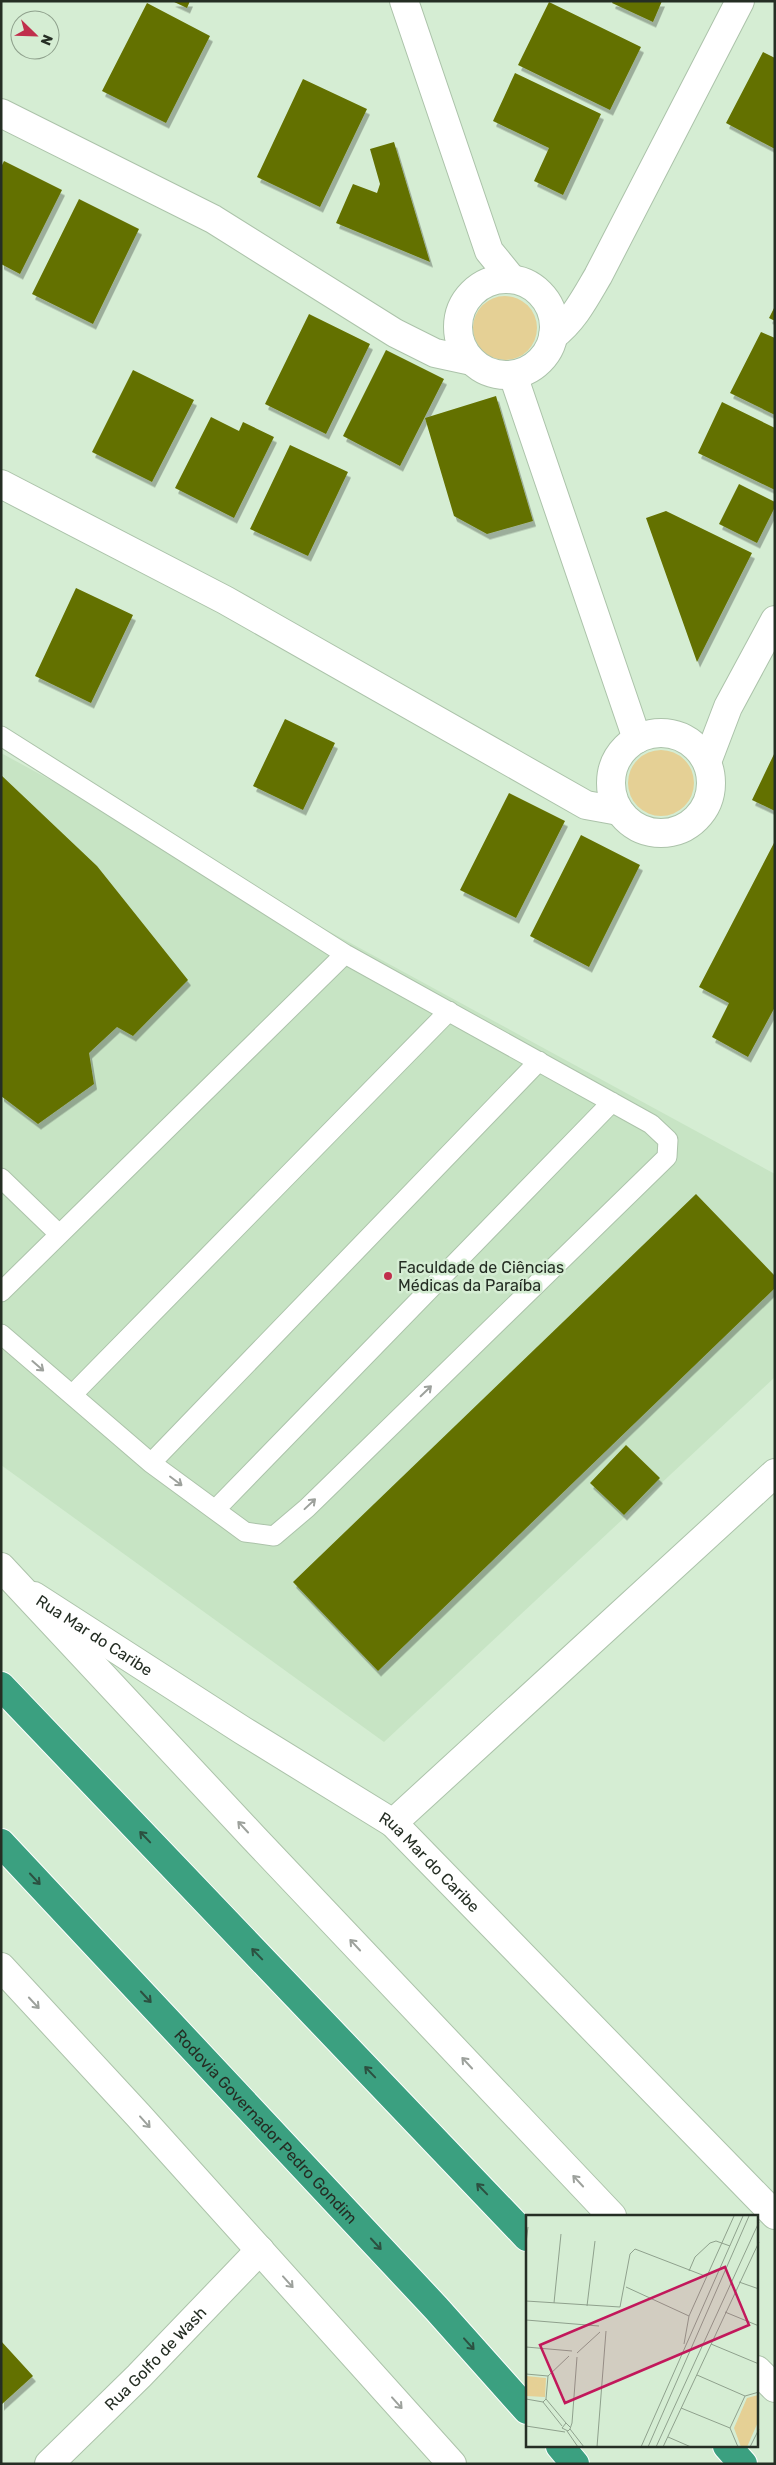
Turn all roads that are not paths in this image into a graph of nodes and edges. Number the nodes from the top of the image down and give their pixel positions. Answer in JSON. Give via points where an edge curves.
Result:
{"nodes":[{"id":1,"x":404,"y":1,"type":"edge"},
{"id":2,"x":740,"y":1,"type":"edge"},
{"id":3,"x":1,"y":112,"type":"edge"},
{"id":4,"x":489,"y":251,"type":"junction"},
{"id":5,"x":598,"y":276,"type":"junction"},
{"id":6,"x":511,"y":278,"type":"junction"},
{"id":7,"x":484,"y":284,"type":"junction"},
{"id":8,"x":545,"y":299,"type":"junction"},
{"id":9,"x":458,"y":330,"type":"junction"},
{"id":10,"x":553,"y":336,"type":"junction"},
{"id":11,"x":410,"y":339,"type":"junction"},
{"id":12,"x":472,"y":361,"type":"junction"},
{"id":13,"x":513,"y":375,"type":"junction"},
{"id":14,"x":1,"y":484,"type":"edge"},
{"id":15,"x":775,"y":620,"type":"edge"},
{"id":16,"x":728,"y":707,"type":"junction"},
{"id":17,"x":1,"y":736,"type":"edge"},
{"id":18,"x":684,"y":738,"type":"junction"},
{"id":19,"x":637,"y":739,"type":"junction"},
{"id":20,"x":707,"y":762,"type":"junction"},
{"id":21,"x":612,"y":780,"type":"junction"},
{"id":22,"x":553,"y":787,"type":"junction"},
{"id":23,"x":620,"y":811,"type":"junction"},
{"id":24,"x":346,"y":954,"type":"junction"},
{"id":25,"x":449,"y":1011,"type":"junction"},
{"id":26,"x":539,"y":1061,"type":"junction"},
{"id":27,"x":612,"y":1102,"type":"junction"},
{"id":28,"x":1,"y":1178,"type":"edge"},
{"id":29,"x":59,"y":1234,"type":"junction"},
{"id":30,"x":1,"y":1292,"type":"edge"},
{"id":31,"x":1,"y":1334,"type":"edge"},
{"id":32,"x":72,"y":1395,"type":"junction"},
{"id":33,"x":151,"y":1463,"type":"junction"},
{"id":34,"x":775,"y":1473,"type":"edge"},
{"id":35,"x":215,"y":1510,"type":"junction"},
{"id":36,"x":1,"y":1567,"type":"edge"},
{"id":37,"x":20,"y":1587,"type":"junction"},
{"id":38,"x":1,"y":1686,"type":"edge"},
{"id":39,"x":393,"y":1823,"type":"junction"},
{"id":40,"x":1,"y":1843,"type":"edge"},
{"id":41,"x":1,"y":1967,"type":"edge"},
{"id":42,"x":770,"y":2199,"type":"edge"},
{"id":43,"x":611,"y":2215,"type":"edge"},
{"id":44,"x":526,"y":2236,"type":"edge"},
{"id":45,"x":260,"y":2250,"type":"junction"},
{"id":46,"x":758,"y":2371,"type":"edge"},
{"id":47,"x":775,"y":2388,"type":"edge"},
{"id":48,"x":526,"y":2409,"type":"edge"},
{"id":49,"x":562,"y":2448,"type":"edge"},
{"id":50,"x":729,"y":2448,"type":"edge"},
{"id":51,"x":49,"y":2464,"type":"edge"},
{"id":52,"x":452,"y":2464,"type":"edge"},
{"id":53,"x":576,"y":2464,"type":"edge"},
{"id":54,"x":743,"y":2464,"type":"edge"}],
"edges":[{"from":1,"to":4,"type":"street"},
{"from":2,"to":5,"type":"street"},
{"from":3,"to":11,"type":"street","via":[[213,220],[380,325]]},
{"from":4,"to":6,"type":"street"},
{"from":4,"to":7,"type":"street"},
{"from":5,"to":8,"type":"street"},
{"from":5,"to":10,"type":"street","via":[[577,312]]},
{"from":6,"to":7,"type":"street"},
{"from":6,"to":8,"type":"street","via":[[530,285]]},
{"from":7,"to":9,"type":"street","via":[[464,303]]},
{"from":8,"to":10,"type":"street","via":[[553,317]]},
{"from":9,"to":11,"type":"street"},
{"from":9,"to":12,"type":"street","via":[[462,347]]},
{"from":10,"to":13,"type":"street","via":[[539,362]]},
{"from":11,"to":12,"type":"street","via":[[435,353]]},
{"from":12,"to":13,"type":"street","via":[[498,375]]},
{"from":13,"to":19,"type":"street"},
{"from":14,"to":22,"type":"street","via":[[225,600]]},
{"from":15,"to":16,"type":"street"},
{"from":16,"to":18,"type":"street"},
{"from":16,"to":20,"type":"street"},
{"from":17,"to":24,"type":"lane"},
{"from":18,"to":19,"type":"street","via":[[669,733],[652,733]]},
{"from":18,"to":20,"type":"street","via":[[698,748]]},
{"from":19,"to":21,"type":"street","via":[[624,749],[615,763]]},
{"from":20,"to":23,"type":"street","via":[[711,778],[709,795],[703,810],[692,822],[662,833],[631,823]]},
{"from":21,"to":22,"type":"street"},
{"from":21,"to":23,"type":"street","via":[[613,796]]},
{"from":22,"to":23,"type":"street","via":[[586,805]]},
{"from":24,"to":25,"type":"lane"},
{"from":24,"to":29,"type":"lane"},
{"from":25,"to":26,"type":"lane"},
{"from":25,"to":32,"type":"lane"},
{"from":26,"to":27,"type":"lane"},
{"from":26,"to":33,"type":"lane"},
{"from":27,"to":35,"type":"lane"},
{"from":35,"to":27,"type":"lane","one_way":true,"via":[[245,1532],[274,1536],[314,1501],[667,1157],[668,1140],[651,1124]]},
{"from":28,"to":29,"type":"lane"},
{"from":29,"to":30,"type":"lane"},
{"from":31,"to":32,"type":"lane","one_way":true},
{"from":32,"to":33,"type":"lane"},
{"from":33,"to":35,"type":"lane","one_way":true},
{"from":34,"to":39,"type":"street"},
{"from":36,"to":37,"type":"street"},
{"from":37,"to":39,"type":"street","name":"Rua Mar do Caribe"},
{"from":43,"to":37,"type":"street","one_way":true},
{"from":44,"to":38,"type":"highway","one_way":true},
{"from":39,"to":42,"type":"street","name":"Rua Mar do Caribe"},
{"from":40,"to":48,"type":"highway","name":"Rodovia Governador Pedro Gondim","one_way":true,"via":[[436,2308]]},
{"from":41,"to":45,"type":"street","one_way":true},
{"from":45,"to":51,"type":"street","name":"Rua Golfo de Wash"},
{"from":45,"to":52,"type":"street","one_way":true},
{"from":46,"to":47,"type":"street"},
{"from":49,"to":53,"type":"highway"},
{"from":50,"to":54,"type":"highway"}]}
